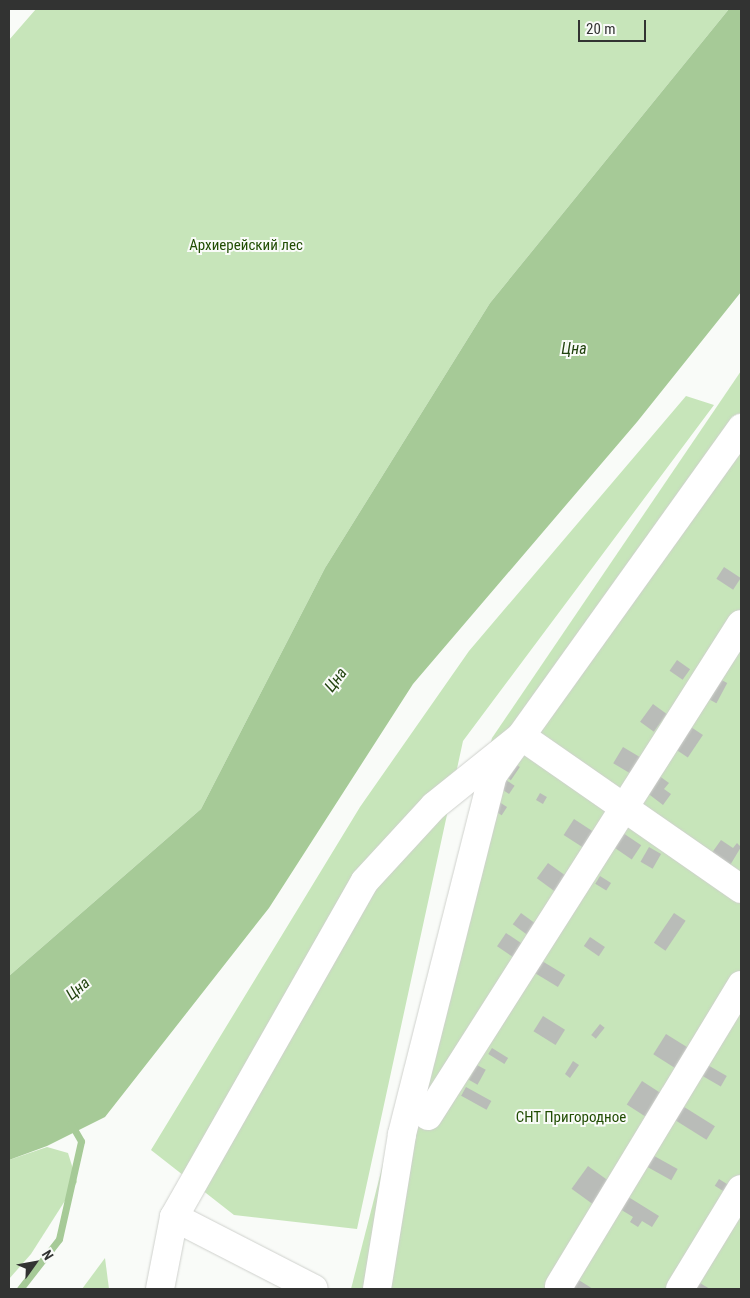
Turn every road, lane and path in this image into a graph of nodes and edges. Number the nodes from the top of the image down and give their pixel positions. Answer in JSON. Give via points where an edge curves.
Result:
{"nodes":[{"id":1,"x":741,"y":428,"type":"edge"},
{"id":2,"x":741,"y":624,"type":"edge"},
{"id":3,"x":521,"y":736,"type":"junction"},
{"id":4,"x":626,"y":808,"type":"junction"},
{"id":5,"x":741,"y":889,"type":"edge"},
{"id":6,"x":741,"y":985,"type":"edge"},
{"id":7,"x":428,"y":1116,"type":"dead end"},
{"id":8,"x":741,"y":1189,"type":"edge"},
{"id":9,"x":174,"y":1218,"type":"junction"},
{"id":10,"x":559,"y":1286,"type":"dead end"},
{"id":11,"x":160,"y":1289,"type":"edge"},
{"id":12,"x":314,"y":1289,"type":"edge"},
{"id":13,"x":377,"y":1289,"type":"edge"},
{"id":14,"x":680,"y":1289,"type":"edge"}],
"edges":[{"from":1,"to":3,"type":"lane"},
{"from":2,"to":4,"type":"lane"},
{"from":3,"to":4,"type":"lane"},
{"from":3,"to":9,"type":"lane","via":[[434,806],[364,881]]},
{"from":3,"to":13,"type":"lane","via":[[494,775],[402,1134]]},
{"from":4,"to":5,"type":"lane"},
{"from":4,"to":7,"type":"lane"},
{"from":6,"to":10,"type":"lane"},
{"from":8,"to":14,"type":"lane"},
{"from":9,"to":11,"type":"lane"},
{"from":9,"to":12,"type":"lane"}]}
